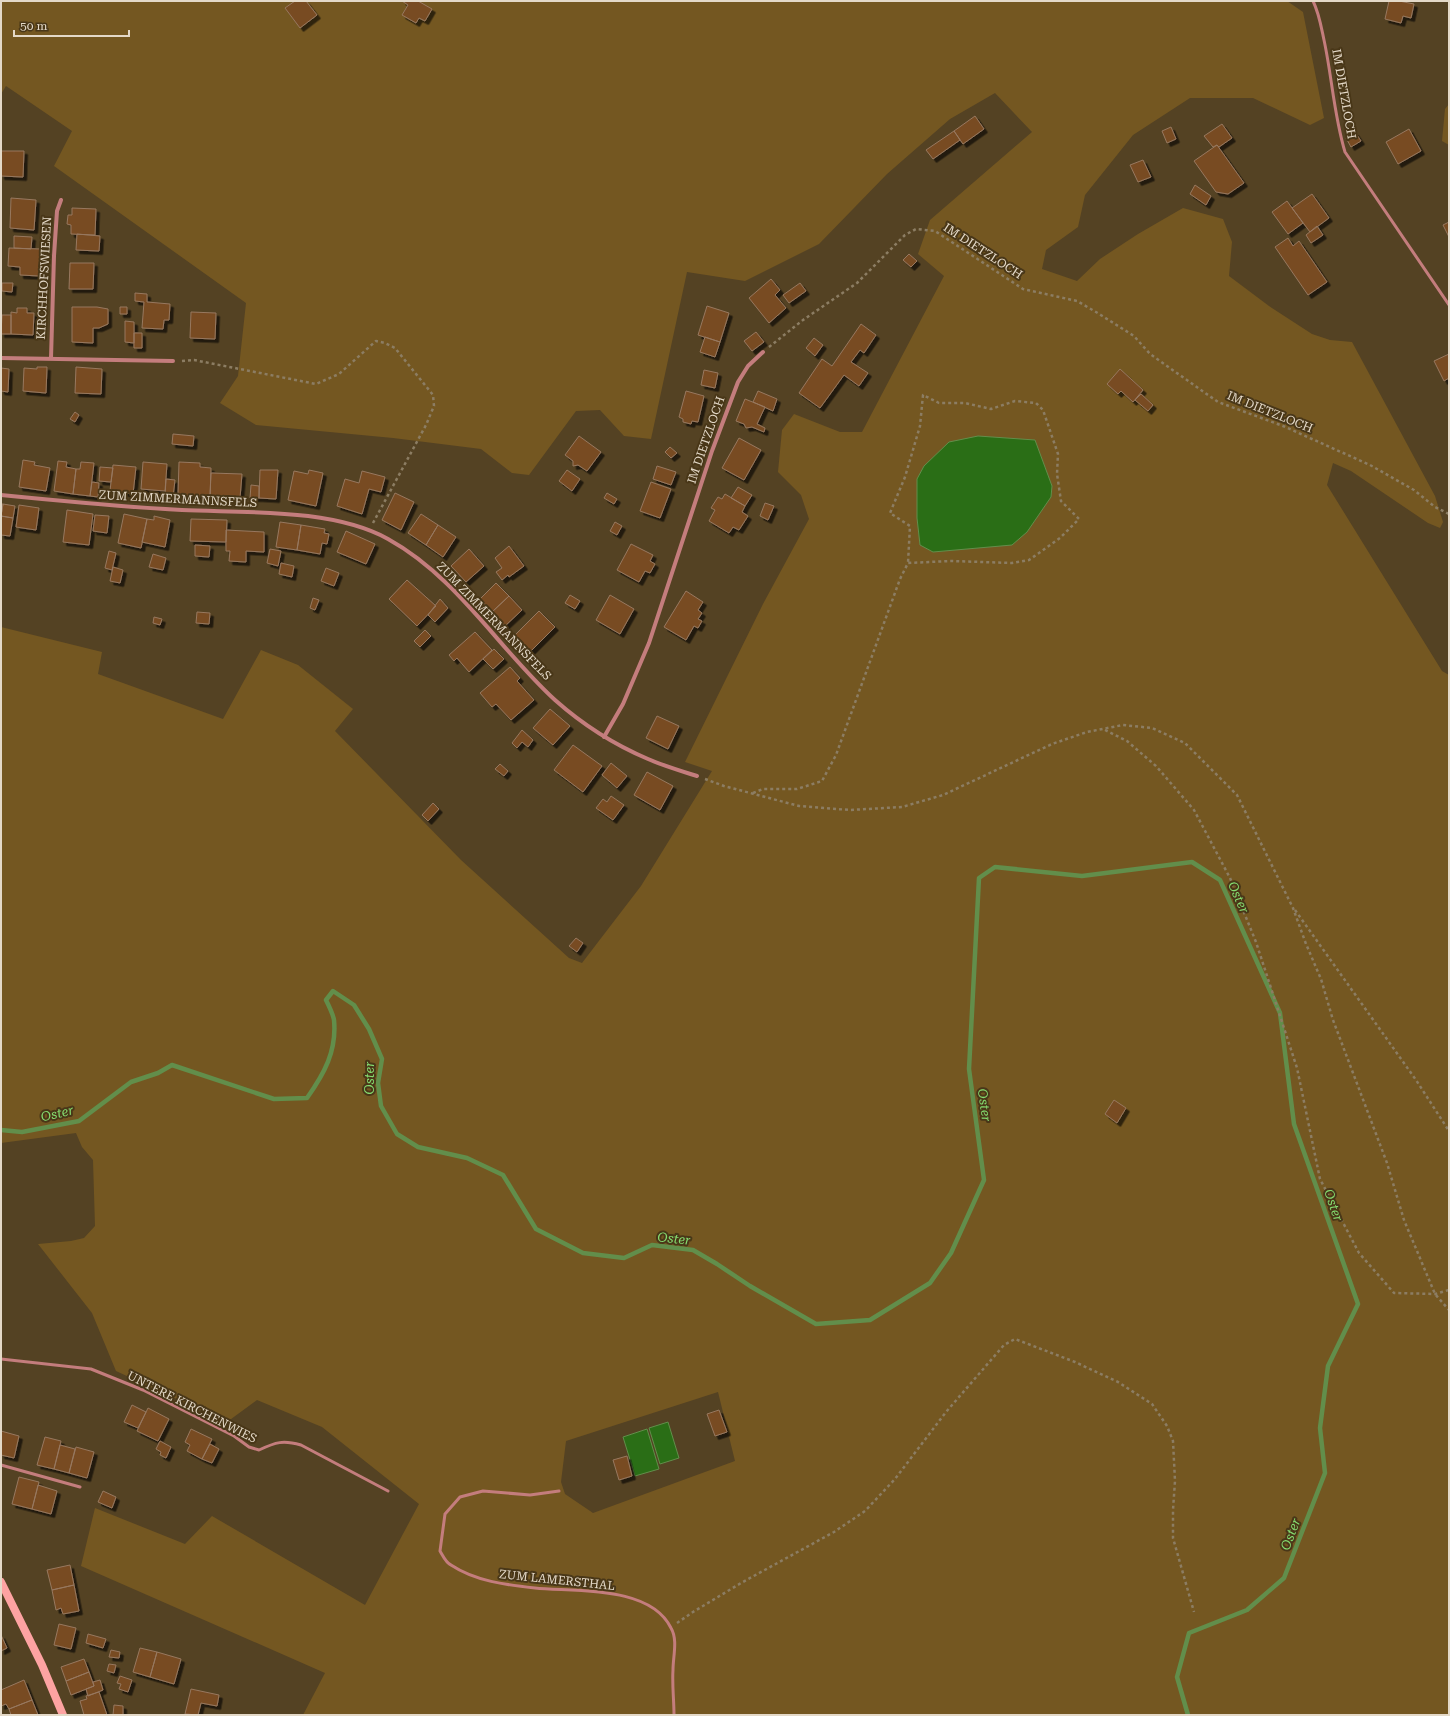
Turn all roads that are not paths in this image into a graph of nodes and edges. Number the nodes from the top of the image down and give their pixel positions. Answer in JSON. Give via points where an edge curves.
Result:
{"nodes":[{"id":1,"x":1313,"y":1,"type":"edge"},
{"id":2,"x":61,"y":200,"type":"dead end"},
{"id":3,"x":1449,"y":305,"type":"edge"},
{"id":4,"x":763,"y":352,"type":"road end"},
{"id":5,"x":1,"y":358,"type":"edge"},
{"id":6,"x":51,"y":358,"type":"junction"},
{"id":7,"x":173,"y":361,"type":"road end"},
{"id":8,"x":1,"y":495,"type":"edge"},
{"id":9,"x":604,"y":737,"type":"junction"},
{"id":10,"x":697,"y":776,"type":"road end"},
{"id":11,"x":1,"y":1359,"type":"edge"},
{"id":12,"x":1,"y":1465,"type":"edge"},
{"id":13,"x":80,"y":1487,"type":"dead end"},
{"id":14,"x":388,"y":1491,"type":"dead end"},
{"id":15,"x":559,"y":1491,"type":"dead end"},
{"id":16,"x":1,"y":1582,"type":"edge"},
{"id":17,"x":63,"y":1715,"type":"edge"},
{"id":18,"x":674,"y":1715,"type":"edge"}],
"edges":[{"from":1,"to":3,"type":"lane","name":"IM DIETZLOCH","via":[[1318,12],[1331,70],[1339,132],[1345,152]]},
{"from":2,"to":6,"type":"street","name":"KIRCHHOFSWIESEN","via":[[57,211],[54,256]]},
{"from":4,"to":9,"type":"street","name":"IM DIETZLOCH","via":[[748,366],[738,382],[712,451],[649,642],[622,704]]},
{"from":5,"to":6,"type":"street"},
{"from":6,"to":7,"type":"street"},
{"from":8,"to":9,"type":"street","name":"ZUM ZIMMERMANNSFELS","via":[[121,507],[291,515],[340,522],[369,531],[419,559],[448,584],[556,700]]},
{"from":9,"to":10,"type":"street","name":"ZUM ZIMMERMANNSFELS","via":[[648,759]]},
{"from":11,"to":14,"type":"lane","name":"UNTERE KIRCHENWIES","via":[[91,1369],[142,1390],[234,1436],[249,1447],[259,1450],[274,1442],[301,1445]]},
{"from":12,"to":13,"type":"lane"},
{"from":15,"to":18,"type":"lane","name":"ZUM LAMERSTHAL","via":[[530,1495],[483,1491],[460,1496],[446,1514],[440,1551],[449,1565],[483,1580],[534,1588],[602,1592],[635,1598],[658,1611],[671,1627],[675,1638]]},
{"from":16,"to":17,"type":"main road","via":[[39,1658]]}]}
